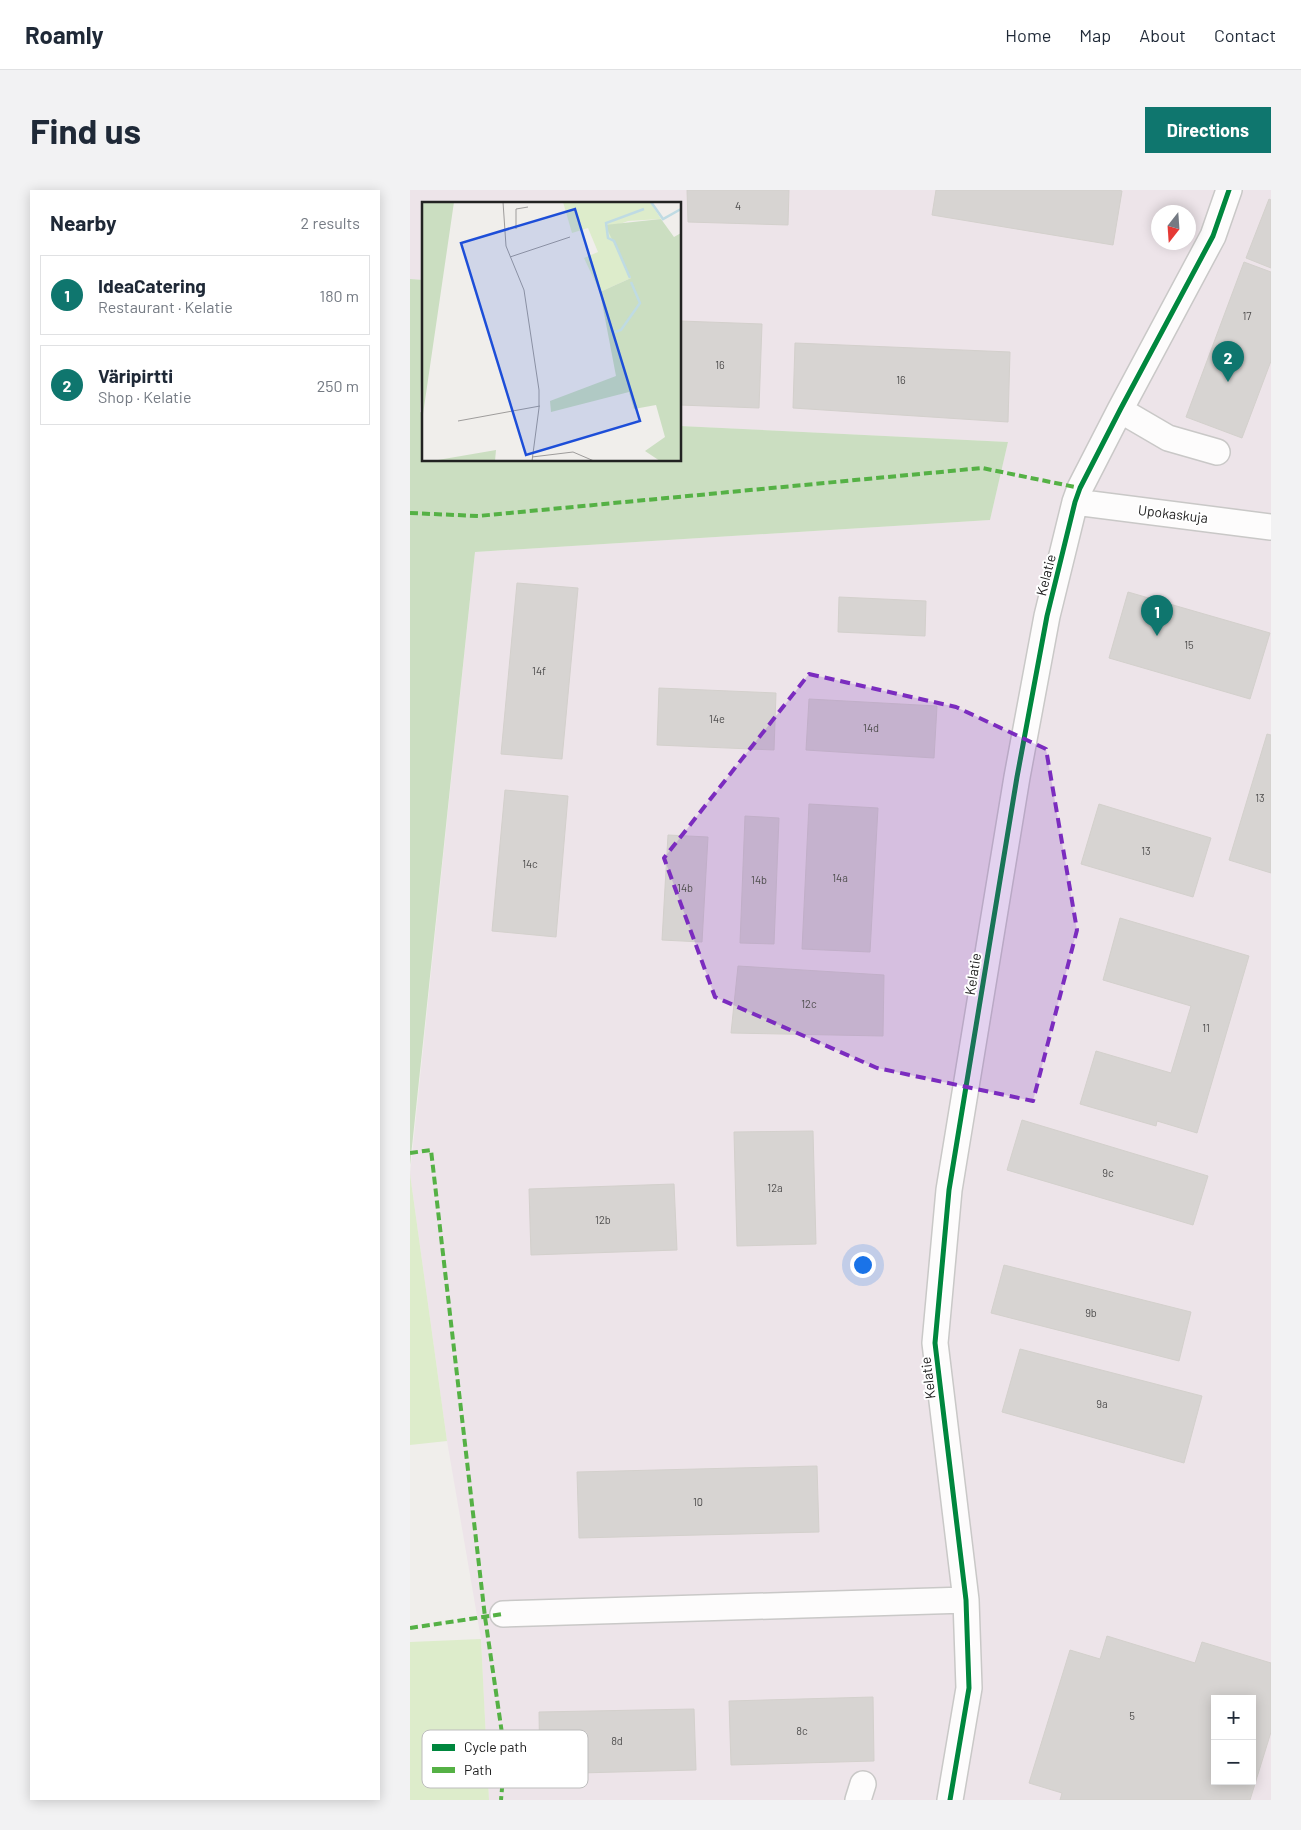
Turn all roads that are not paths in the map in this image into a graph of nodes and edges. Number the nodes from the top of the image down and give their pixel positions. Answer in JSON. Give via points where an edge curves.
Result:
{"nodes":[{"id":1,"x":1229,"y":190,"type":"edge"},
{"id":2,"x":1120,"y":410,"type":"junction"},
{"id":3,"x":1217,"y":452,"type":"dead end"},
{"id":4,"x":1075,"y":502,"type":"junction"},
{"id":5,"x":1271,"y":527,"type":"edge"},
{"id":6,"x":966,"y":1600,"type":"junction"},
{"id":7,"x":503,"y":1614,"type":"dead end"},
{"id":8,"x":950,"y":1800,"type":"edge"}],
"edges":[{"from":1,"to":2,"type":"street","name":"Kelatie","via":[[1214,236]]},
{"from":2,"to":3,"type":"street","via":[[1168,438]]},
{"from":2,"to":4,"type":"street","name":"Kelatie"},
{"from":4,"to":5,"type":"street","name":"Upokaskuja"},
{"from":4,"to":6,"type":"street","name":"Kelatie","via":[[1047,616],[949,1190],[935,1343]]},
{"from":6,"to":7,"type":"street"},
{"from":6,"to":8,"type":"street","name":"Kelatie","via":[[969,1688]]}]}
